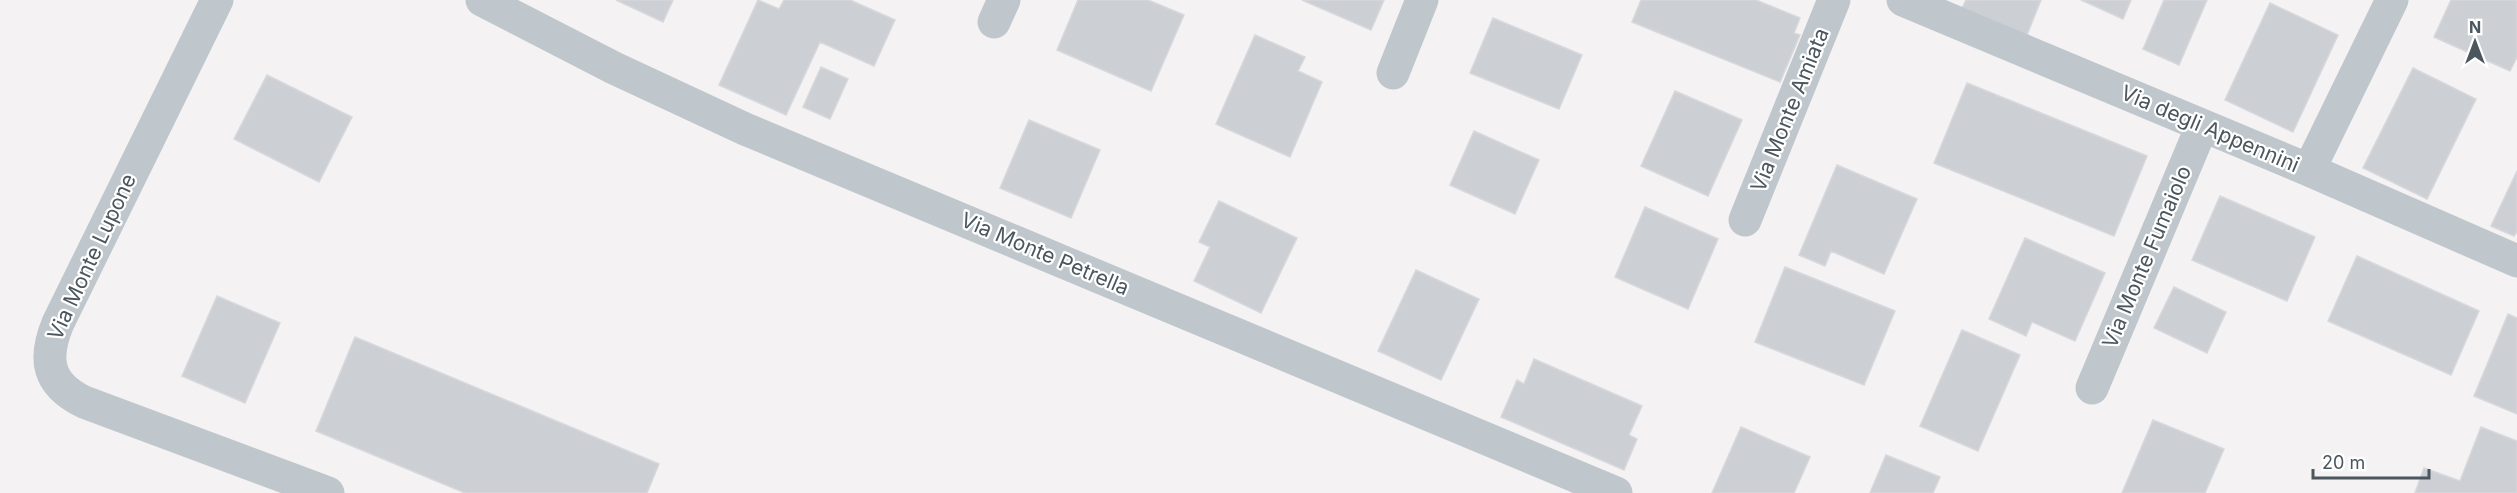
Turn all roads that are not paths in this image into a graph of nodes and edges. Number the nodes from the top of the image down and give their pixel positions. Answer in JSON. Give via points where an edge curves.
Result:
{"nodes":[{"id":1,"x":217,"y":0,"type":"edge"},
{"id":2,"x":482,"y":0,"type":"edge"},
{"id":3,"x":1422,"y":0,"type":"edge"},
{"id":4,"x":1834,"y":0,"type":"edge"},
{"id":5,"x":1903,"y":0,"type":"edge"},
{"id":6,"x":2392,"y":0,"type":"edge"},
{"id":7,"x":1393,"y":73,"type":"dead end"},
{"id":8,"x":2202,"y":126,"type":"junction"},
{"id":9,"x":2309,"y":170,"type":"junction"},
{"id":10,"x":1745,"y":220,"type":"dead end"},
{"id":11,"x":2517,"y":261,"type":"edge"},
{"id":12,"x":2092,"y":388,"type":"dead end"},
{"id":13,"x":328,"y":493,"type":"edge"},
{"id":14,"x":1616,"y":493,"type":"edge"}],
"edges":[{"from":1,"to":13,"type":"street","name":"Via Monte Lupone","via":[[58,323],[49,350],[51,371],[65,391],[84,402]]},
{"from":2,"to":14,"type":"street","name":"Via Monte Petrella","via":[[727,121]]},
{"from":3,"to":7,"type":"street"},
{"from":4,"to":10,"type":"street","name":"Via Monte Amiata"},
{"from":5,"to":8,"type":"street","name":"Via degli Appennini"},
{"from":6,"to":9,"type":"street"},
{"from":8,"to":9,"type":"street","name":"Via degli Appennini"},
{"from":8,"to":12,"type":"street","name":"Via Monte Fumaiolo"},
{"from":9,"to":11,"type":"street","name":"Via degli Appennini"}]}
